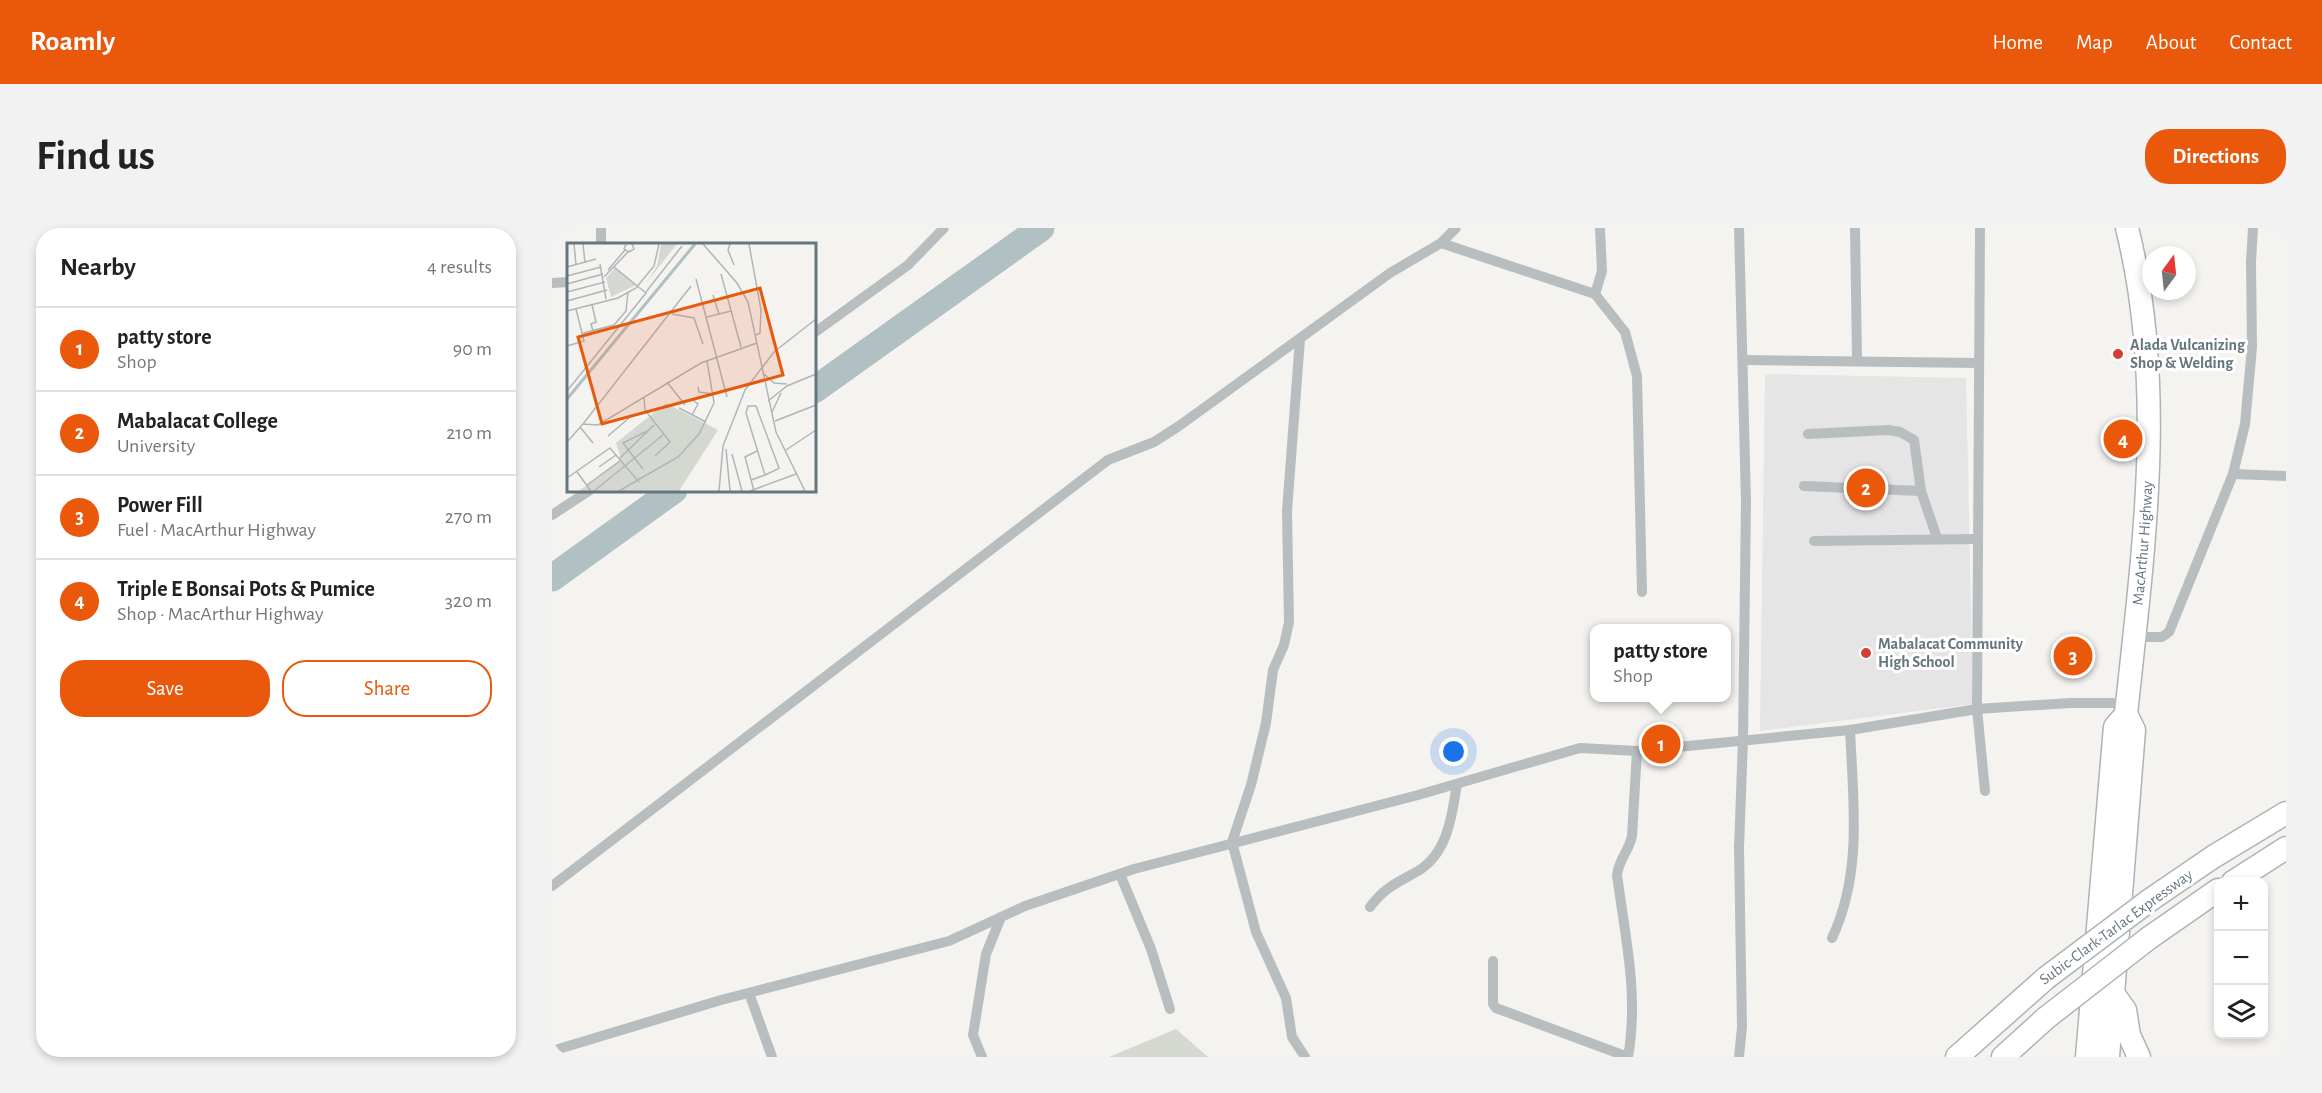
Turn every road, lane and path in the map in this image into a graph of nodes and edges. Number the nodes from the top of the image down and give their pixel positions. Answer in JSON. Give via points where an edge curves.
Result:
{"nodes":[{"id":1,"x":944,"y":228,"type":"edge"},
{"id":2,"x":1456,"y":228,"type":"edge"},
{"id":3,"x":1600,"y":228,"type":"edge"},
{"id":4,"x":1739,"y":228,"type":"edge"},
{"id":5,"x":1855,"y":228,"type":"edge"},
{"id":6,"x":1980,"y":228,"type":"edge"},
{"id":7,"x":2127,"y":228,"type":"edge"},
{"id":8,"x":2253,"y":228,"type":"edge"},
{"id":9,"x":1441,"y":243,"type":"junction"},
{"id":10,"x":567,"y":282,"type":"edge"},
{"id":11,"x":552,"y":283,"type":"edge"},
{"id":12,"x":1595,"y":294,"type":"junction"},
{"id":13,"x":816,"y":332,"type":"edge"},
{"id":14,"x":1300,"y":339,"type":"junction"},
{"id":15,"x":1743,"y":360,"type":"junction"},
{"id":16,"x":1857,"y":360,"type":"junction"},
{"id":17,"x":1978,"y":363,"type":"junction"},
{"id":18,"x":1808,"y":434,"type":"dead end"},
{"id":19,"x":2233,"y":474,"type":"junction"},
{"id":20,"x":2286,"y":476,"type":"edge"},
{"id":21,"x":1804,"y":486,"type":"dead end"},
{"id":22,"x":1921,"y":491,"type":"junction"},
{"id":23,"x":587,"y":492,"type":"edge"},
{"id":24,"x":552,"y":515,"type":"edge"},
{"id":25,"x":1937,"y":538,"type":"junction"},
{"id":26,"x":1978,"y":539,"type":"junction"},
{"id":27,"x":1814,"y":541,"type":"dead end"},
{"id":28,"x":1642,"y":592,"type":"dead end"},
{"id":29,"x":2134,"y":637,"type":"junction"},
{"id":30,"x":1977,"y":709,"type":"junction"},
{"id":31,"x":2126,"y":709,"type":"junction"},
{"id":32,"x":1850,"y":730,"type":"junction"},
{"id":33,"x":1743,"y":740,"type":"junction"},
{"id":34,"x":1637,"y":751,"type":"junction"},
{"id":35,"x":1457,"y":784,"type":"junction"},
{"id":36,"x":1985,"y":791,"type":"dead end"},
{"id":37,"x":2286,"y":813,"type":"edge"},
{"id":38,"x":1232,"y":842,"type":"junction"},
{"id":39,"x":2286,"y":848,"type":"edge"},
{"id":40,"x":1120,"y":873,"type":"junction"},
{"id":41,"x":2241,"y":877,"type":"edge"},
{"id":42,"x":552,"y":886,"type":"edge"},
{"id":43,"x":2214,"y":894,"type":"edge"},
{"id":44,"x":1370,"y":908,"type":"dead end"},
{"id":45,"x":1001,"y":917,"type":"junction"},
{"id":46,"x":1832,"y":938,"type":"dead end"},
{"id":47,"x":1493,"y":961,"type":"dead end"},
{"id":48,"x":2112,"y":992,"type":"junction"},
{"id":49,"x":749,"y":993,"type":"junction"},
{"id":50,"x":1170,"y":1009,"type":"dead end"},
{"id":51,"x":552,"y":1052,"type":"edge"},
{"id":52,"x":772,"y":1057,"type":"edge"},
{"id":53,"x":982,"y":1057,"type":"edge"},
{"id":54,"x":1305,"y":1057,"type":"edge"},
{"id":55,"x":1628,"y":1057,"type":"edge"},
{"id":56,"x":1739,"y":1057,"type":"edge"},
{"id":57,"x":1957,"y":1057,"type":"edge"},
{"id":58,"x":2003,"y":1057,"type":"edge"},
{"id":59,"x":2086,"y":1057,"type":"edge"},
{"id":60,"x":2108,"y":1057,"type":"edge"},
{"id":61,"x":2139,"y":1057,"type":"edge"}],
"edges":[{"from":1,"to":13,"type":"street","via":[[908,265]]},
{"from":2,"to":9,"type":"street"},
{"from":3,"to":12,"type":"street","via":[[1602,271]]},
{"from":4,"to":15,"type":"street"},
{"from":5,"to":16,"type":"street"},
{"from":6,"to":17,"type":"street"},
{"from":7,"to":29,"type":"highway","name":"MacArthur Highway","via":[[2143,323],[2151,411]]},
{"from":8,"to":19,"type":"street","via":[[2249,380],[2245,424]]},
{"from":9,"to":12,"type":"street"},
{"from":9,"to":14,"type":"street","via":[[1390,273]]},
{"from":10,"to":11,"type":"street"},
{"from":12,"to":28,"type":"street","via":[[1624,332],[1637,376]]},
{"from":14,"to":38,"type":"street","via":[[1287,511],[1289,622],[1273,670],[1266,723],[1251,785]]},
{"from":14,"to":42,"type":"street","via":[[1162,437],[1108,460]]},
{"from":15,"to":16,"type":"street"},
{"from":15,"to":33,"type":"street"},
{"from":16,"to":17,"type":"street"},
{"from":17,"to":26,"type":"street"},
{"from":18,"to":22,"type":"street","via":[[1900,432],[1914,440]]},
{"from":19,"to":20,"type":"street"},
{"from":19,"to":29,"type":"street","via":[[2169,632],[2162,637]]},
{"from":21,"to":22,"type":"street"},
{"from":22,"to":25,"type":"street"},
{"from":23,"to":24,"type":"street"},
{"from":25,"to":26,"type":"street"},
{"from":25,"to":27,"type":"street"},
{"from":26,"to":30,"type":"street"},
{"from":29,"to":31,"type":"highway","name":"MacArthur Highway"},
{"from":30,"to":31,"type":"street","via":[[2070,703]]},
{"from":30,"to":32,"type":"street"},
{"from":30,"to":36,"type":"street"},
{"from":31,"to":48,"type":"highway","name":"MacArthur Highway","via":[[2134,730]]},
{"from":31,"to":59,"type":"highway","name":"MacArthur Highway","via":[[2115,727]]},
{"from":32,"to":33,"type":"street"},
{"from":32,"to":46,"type":"street","via":[[1855,782],[1854,848]]},
{"from":33,"to":34,"type":"street"},
{"from":33,"to":56,"type":"street"},
{"from":34,"to":35,"type":"street","via":[[1580,748]]},
{"from":34,"to":55,"type":"street","via":[[1632,836],[1618,862],[1617,875],[1634,989]]},
{"from":35,"to":38,"type":"street"},
{"from":35,"to":44,"type":"street","via":[[1441,849],[1418,871],[1387,888]]},
{"from":37,"to":57,"type":"highway","name":"Subic-Clark-Tarlac Expressway","bridge":true,"via":[[2150,900],[2046,978]]},
{"from":38,"to":40,"type":"street"},
{"from":38,"to":54,"type":"street","via":[[1256,932],[1286,998],[1292,1037]]},
{"from":39,"to":41,"type":"highway"},
{"from":40,"to":45,"type":"street"},
{"from":40,"to":50,"type":"street"},
{"from":43,"to":58,"type":"highway","name":"Subic-Clark-Tarlac Expressway","bridge":true,"via":[[2149,938],[2046,1018]]},
{"from":45,"to":49,"type":"street","via":[[949,941]]},
{"from":45,"to":53,"type":"street","via":[[986,954],[973,1035]]},
{"from":47,"to":55,"type":"street","via":[[1496,1008]]},
{"from":48,"to":60,"type":"highway","name":"MacArthur Highway"},
{"from":48,"to":61,"type":"highway","via":[[2126,1010],[2129,1035]]},
{"from":49,"to":51,"type":"street"},
{"from":49,"to":52,"type":"street"}]}
